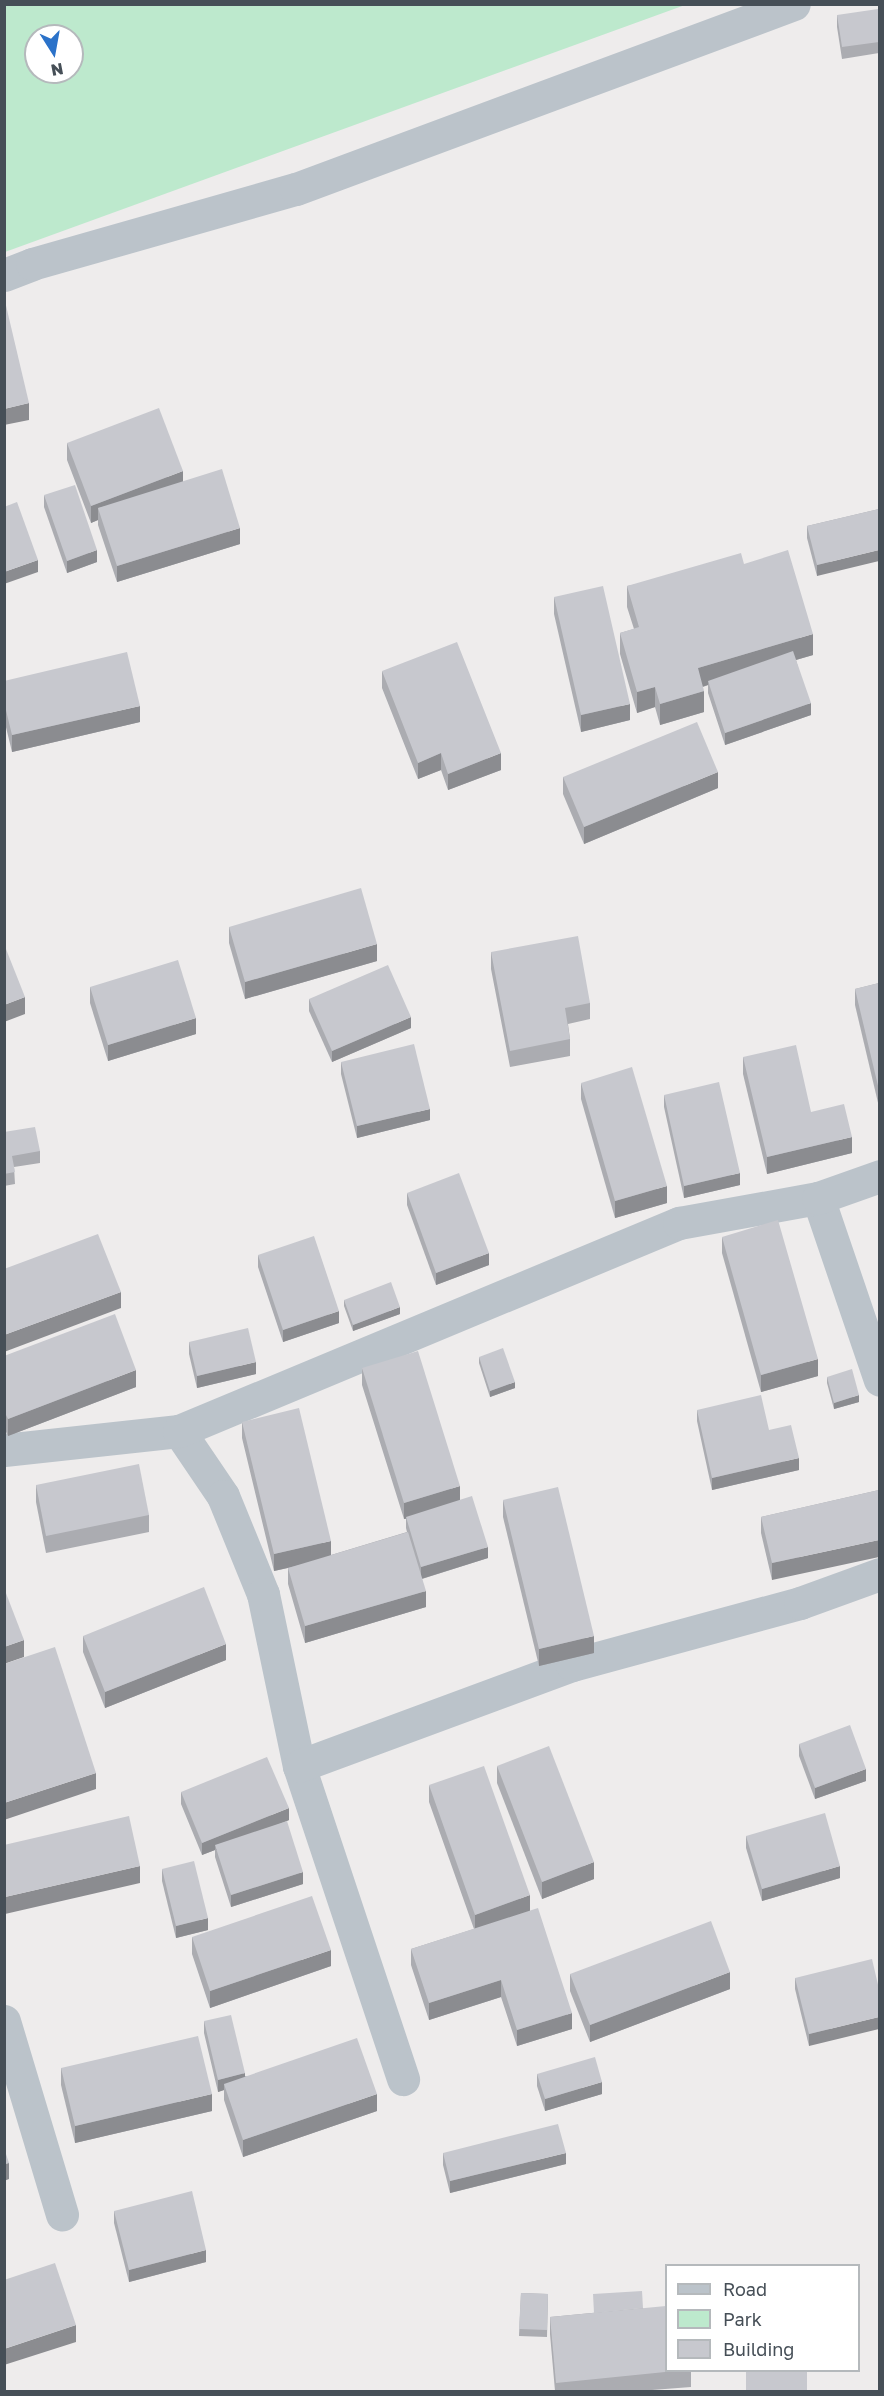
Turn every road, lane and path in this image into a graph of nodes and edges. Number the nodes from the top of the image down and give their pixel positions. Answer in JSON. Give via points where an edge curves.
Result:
{"nodes":[{"id":1,"x":794,"y":4,"type":"edge"},
{"id":2,"x":4,"y":275,"type":"edge"},
{"id":3,"x":879,"y":1176,"type":"edge"},
{"id":4,"x":818,"y":1198,"type":"junction"},
{"id":5,"x":879,"y":1380,"type":"edge"},
{"id":6,"x":179,"y":1431,"type":"junction"},
{"id":7,"x":4,"y":1450,"type":"edge"},
{"id":8,"x":879,"y":1574,"type":"edge"},
{"id":9,"x":299,"y":1766,"type":"junction"},
{"id":10,"x":4,"y":2021,"type":"edge"},
{"id":11,"x":403,"y":2079,"type":"dead end"},
{"id":12,"x":62,"y":2214,"type":"dead end"}],
"edges":[{"from":1,"to":2,"type":"street","via":[[296,189]]},
{"from":3,"to":4,"type":"street"},
{"from":4,"to":5,"type":"street"},
{"from":4,"to":6,"type":"street","via":[[679,1223]]},
{"from":6,"to":7,"type":"street"},
{"from":6,"to":9,"type":"street","via":[[223,1496],[263,1594]]},
{"from":8,"to":9,"type":"street","via":[[800,1603],[572,1665]]},
{"from":9,"to":11,"type":"street"},
{"from":10,"to":12,"type":"street"}]}
